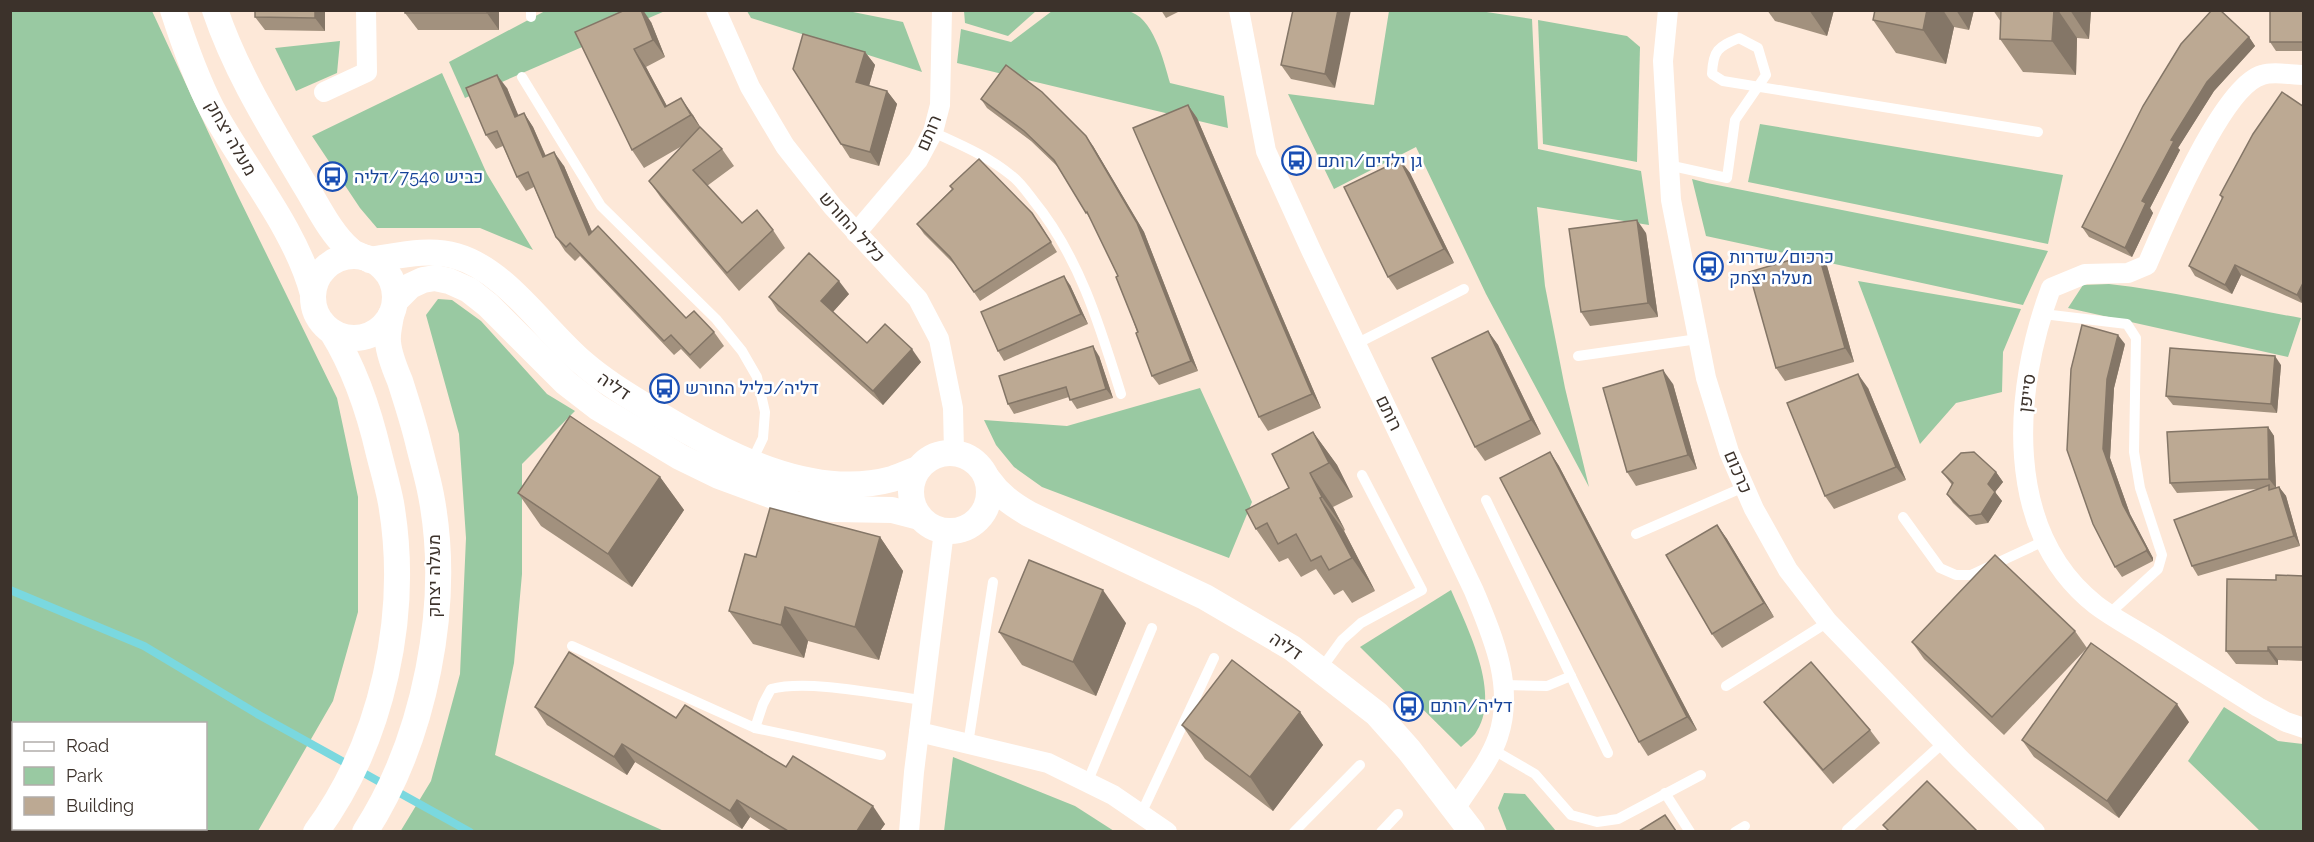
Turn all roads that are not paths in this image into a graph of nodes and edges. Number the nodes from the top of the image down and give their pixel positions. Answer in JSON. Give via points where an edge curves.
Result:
{"nodes":[{"id":1,"x":172,"y":10,"type":"edge"},
{"id":2,"x":215,"y":10,"type":"edge"},
{"id":3,"x":366,"y":10,"type":"edge"},
{"id":4,"x":716,"y":10,"type":"edge"},
{"id":5,"x":942,"y":10,"type":"edge"},
{"id":6,"x":1239,"y":10,"type":"edge"},
{"id":7,"x":1668,"y":10,"type":"edge"},
{"id":8,"x":2304,"y":75,"type":"edge"},
{"id":9,"x":522,"y":78,"type":"dead end"},
{"id":10,"x":324,"y":92,"type":"dead end"},
{"id":11,"x":933,"y":132,"type":"junction"},
{"id":12,"x":2037,"y":132,"type":"dead end"},
{"id":13,"x":1668,"y":165,"type":"junction"},
{"id":14,"x":856,"y":233,"type":"junction"},
{"id":15,"x":368,"y":259,"type":"junction"},
{"id":16,"x":1464,"y":289,"type":"dead end"},
{"id":17,"x":313,"y":294,"type":"junction"},
{"id":18,"x":393,"y":308,"type":"junction"},
{"id":19,"x":2043,"y":314,"type":"junction"},
{"id":20,"x":332,"y":332,"type":"junction"},
{"id":21,"x":1698,"y":339,"type":"junction"},
{"id":22,"x":1356,"y":344,"type":"junction"},
{"id":23,"x":1578,"y":356,"type":"dead end"},
{"id":24,"x":1121,"y":394,"type":"dead end"},
{"id":25,"x":954,"y":452,"type":"junction"},
{"id":26,"x":752,"y":461,"type":"junction"},
{"id":27,"x":918,"y":469,"type":"junction"},
{"id":28,"x":1362,"y":475,"type":"dead end"},
{"id":29,"x":988,"y":479,"type":"junction"},
{"id":30,"x":1744,"y":487,"type":"junction"},
{"id":31,"x":1486,"y":500,"type":"dead end"},
{"id":32,"x":919,"y":517,"type":"junction"},
{"id":33,"x":981,"y":517,"type":"junction"},
{"id":34,"x":1903,"y":517,"type":"dead end"},
{"id":35,"x":1051,"y":526,"type":"junction"},
{"id":36,"x":944,"y":531,"type":"junction"},
{"id":37,"x":1636,"y":534,"type":"dead end"},
{"id":38,"x":2044,"y":541,"type":"junction"},
{"id":39,"x":993,"y":582,"type":"dead end"},
{"id":40,"x":2110,"y":613,"type":"junction"},
{"id":41,"x":1828,"y":622,"type":"junction"},
{"id":42,"x":1152,"y":628,"type":"dead end"},
{"id":43,"x":572,"y":646,"type":"dead end"},
{"id":44,"x":1214,"y":658,"type":"dead end"},
{"id":45,"x":1321,"y":669,"type":"junction"},
{"id":46,"x":1570,"y":676,"type":"junction"},
{"id":47,"x":1503,"y":685,"type":"junction"},
{"id":48,"x":1726,"y":686,"type":"dead end"},
{"id":49,"x":923,"y":700,"type":"junction"},
{"id":50,"x":755,"y":728,"type":"junction"},
{"id":51,"x":2304,"y":728,"type":"edge"},
{"id":52,"x":919,"y":732,"type":"junction"},
{"id":53,"x":1944,"y":742,"type":"junction"},
{"id":54,"x":968,"y":744,"type":"junction"},
{"id":55,"x":1492,"y":749,"type":"junction"},
{"id":56,"x":1608,"y":753,"type":"dead end"},
{"id":57,"x":881,"y":755,"type":"dead end"},
{"id":58,"x":1360,"y":765,"type":"dead end"},
{"id":59,"x":1701,"y":775,"type":"dead end"},
{"id":60,"x":1088,"y":783,"type":"junction"},
{"id":61,"x":1665,"y":794,"type":"junction"},
{"id":62,"x":1455,"y":808,"type":"junction"},
{"id":63,"x":1141,"y":814,"type":"junction"},
{"id":64,"x":1398,"y":814,"type":"dead end"},
{"id":65,"x":1847,"y":830,"type":"dead end"},
{"id":66,"x":316,"y":831,"type":"edge"},
{"id":67,"x":365,"y":831,"type":"edge"},
{"id":68,"x":909,"y":831,"type":"edge"},
{"id":69,"x":1167,"y":831,"type":"edge"},
{"id":70,"x":1294,"y":831,"type":"edge"},
{"id":71,"x":1381,"y":831,"type":"edge"},
{"id":72,"x":1472,"y":831,"type":"edge"},
{"id":73,"x":1690,"y":831,"type":"edge"},
{"id":74,"x":2035,"y":831,"type":"edge"}],
"edges":[{"from":1,"to":17,"type":"street","name":"מעלה יצחק","via":[[212,108],[304,265]]},
{"from":2,"to":15,"type":"street","via":[[248,89],[323,214],[351,252]]},
{"from":3,"to":10,"type":"street","via":[[367,72]]},
{"from":4,"to":14,"type":"street","name":"כליל החורש","via":[[750,87],[785,146]]},
{"from":5,"to":11,"type":"street","name":"רותם","via":[[940,105]]},
{"from":6,"to":22,"type":"street","name":"רותם","via":[[1266,151]]},
{"from":7,"to":13,"type":"street","name":"כרכום","via":[[1663,61]]},
{"from":8,"to":19,"type":"street","name":"סייפן","via":[[2262,75],[2242,87],[2180,189],[2147,265],[2128,273],[2085,274],[2051,288]]},
{"from":9,"to":26,"type":"lane","via":[[601,206],[716,319],[742,351],[757,377],[765,412],[763,438]]},
{"from":11,"to":14,"type":"street","name":"רותם","via":[[918,160]]},
{"from":11,"to":24,"type":"lane","via":[[983,155],[1015,177],[1050,221],[1078,272],[1099,323]]},
{"from":12,"to":13,"type":"lane","via":[[1780,90],[1724,81],[1712,74],[1712,59],[1720,46],[1739,38],[1758,48],[1766,75],[1735,120],[1727,178]]},
{"from":13,"to":21,"type":"street","name":"כרכום"},
{"from":14,"to":25,"type":"street","name":"כליל החורש","via":[[918,299],[939,339],[953,408]]},
{"from":15,"to":17,"type":"street","via":[[352,256],[336,261],[316,280]]},
{"from":15,"to":18,"type":"street","via":[[388,275],[394,288]]},
{"from":15,"to":26,"type":"street","name":"דליה","via":[[438,252],[483,267],[583,364],[612,386],[692,434]]},
{"from":16,"to":22,"type":"lane"},
{"from":17,"to":20,"type":"street","via":[[314,309]]},
{"from":18,"to":20,"type":"street","via":[[383,327],[365,336],[345,338]]},
{"from":18,"to":32,"type":"street","name":"דליה","via":[[410,286],[435,278],[449,281],[488,305],[589,401],[680,457],[795,504],[891,510]]},
{"from":18,"to":67,"type":"street","name":"מעלה יצחק","via":[[388,343],[413,420],[431,496],[438,562],[428,672],[404,754]]},
{"from":19,"to":38,"type":"street","name":"סייפן","via":[[2024,400],[2024,452],[2030,501]]},
{"from":19,"to":40,"type":"lane","via":[[2127,324],[2136,338],[2134,452],[2140,488],[2162,555],[2158,569]]},
{"from":20,"to":66,"type":"street","name":"מעלה יצחק","via":[[353,369],[374,431],[391,502],[397,563],[394,619],[375,712],[357,762]]},
{"from":21,"to":23,"type":"lane"},
{"from":21,"to":30,"type":"street","name":"כרכום","via":[[1712,399]]},
{"from":22,"to":47,"type":"street","name":"רותם","via":[[1474,591],[1495,642]]},
{"from":25,"to":27,"type":"street","via":[[940,453]]},
{"from":25,"to":29,"type":"street","via":[[971,458]]},
{"from":26,"to":27,"type":"street","name":"דליה","via":[[801,478],[836,484],[892,479]]},
{"from":27,"to":32,"type":"street","via":[[910,491]]},
{"from":28,"to":45,"type":"lane","via":[[1422,590],[1360,623]]},
{"from":29,"to":33,"type":"street","via":[[988,506]]},
{"from":29,"to":35,"type":"street","name":"דליה","via":[[1010,502]]},
{"from":30,"to":37,"type":"lane"},
{"from":30,"to":41,"type":"street","name":"כרכום","via":[[1788,570]]},
{"from":31,"to":46,"type":"lane"},
{"from":32,"to":36,"type":"street"},
{"from":33,"to":35,"type":"street","name":"דליה","via":[[1013,516]]},
{"from":33,"to":36,"type":"street","via":[[958,531]]},
{"from":34,"to":38,"type":"lane","via":[[1940,568],[1956,575],[1971,575]]},
{"from":35,"to":45,"type":"street","name":"דליה","via":[[1205,597]]},
{"from":36,"to":49,"type":"street"},
{"from":38,"to":40,"type":"street","name":"סייפן","via":[[2068,577],[2096,605]]},
{"from":39,"to":54,"type":"lane"},
{"from":40,"to":51,"type":"street","name":"סייפן","via":[[2258,707]]},
{"from":41,"to":48,"type":"lane"},
{"from":41,"to":53,"type":"street","name":"כרכום"},
{"from":42,"to":60,"type":"lane"},
{"from":43,"to":50,"type":"lane"},
{"from":44,"to":63,"type":"lane"},
{"from":45,"to":62,"type":"street","name":"דליה","via":[[1377,714]]},
{"from":46,"to":47,"type":"lane","via":[[1547,686]]},
{"from":46,"to":56,"type":"lane"},
{"from":47,"to":55,"type":"street","name":"רותם","via":[[1498,737]]},
{"from":49,"to":50,"type":"lane","via":[[785,685],[771,689]]},
{"from":49,"to":52,"type":"street"},
{"from":50,"to":57,"type":"lane"},
{"from":52,"to":54,"type":"street"},
{"from":52,"to":68,"type":"street"},
{"from":53,"to":65,"type":"lane"},
{"from":53,"to":74,"type":"street","name":"כרכום"},
{"from":54,"to":60,"type":"street","via":[[1048,764]]},
{"from":55,"to":61,"type":"lane","via":[[1535,774],[1571,814],[1597,822],[1618,819]]},
{"from":55,"to":62,"type":"street","name":"רותם"},
{"from":58,"to":70,"type":"lane"},
{"from":59,"to":61,"type":"lane"},
{"from":60,"to":63,"type":"street"},
{"from":61,"to":73,"type":"lane"},
{"from":62,"to":72,"type":"street","name":"דליה"},
{"from":63,"to":69,"type":"street"},
{"from":64,"to":71,"type":"lane"}]}
